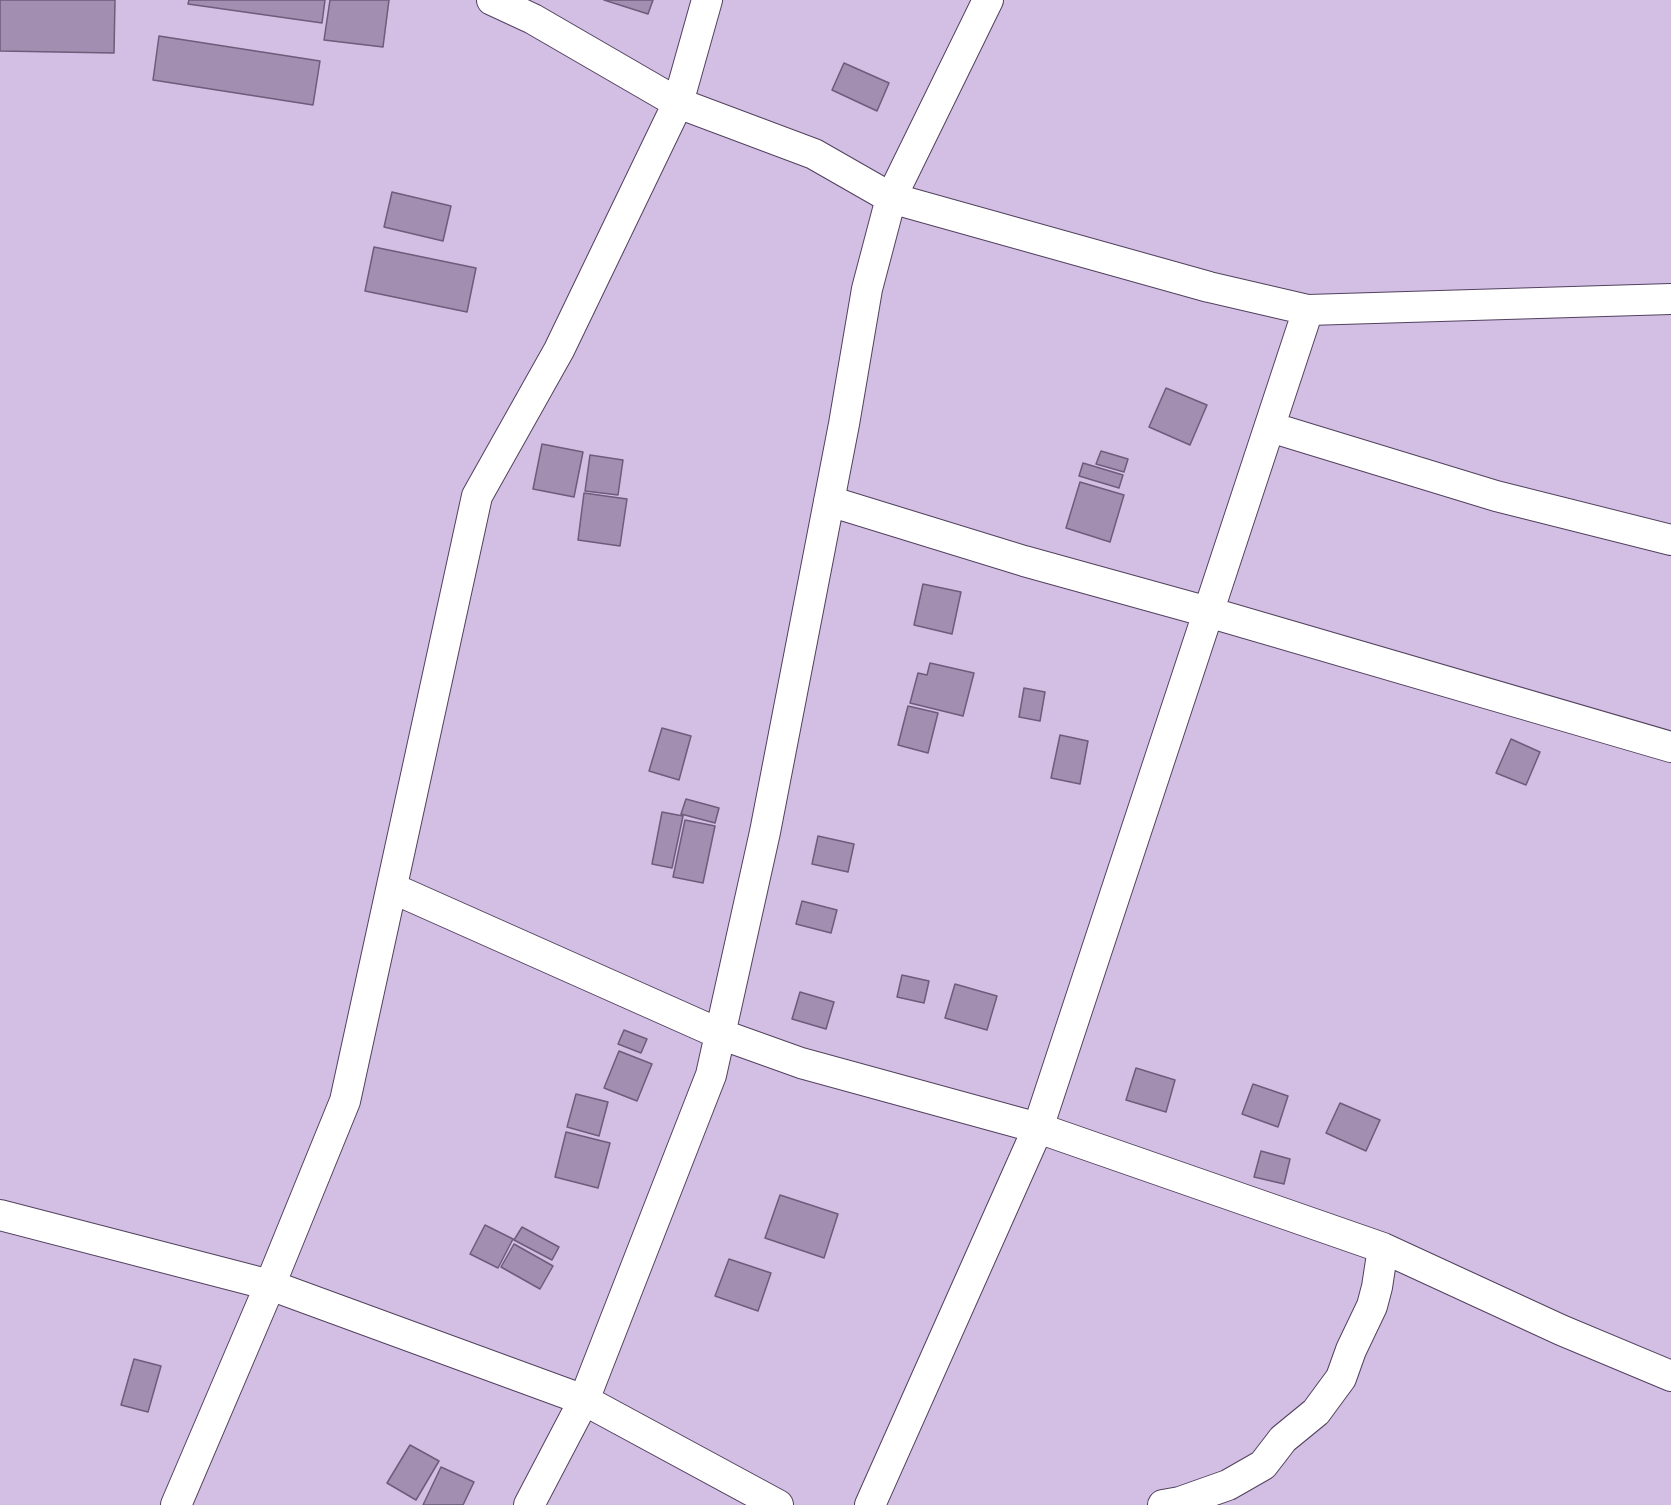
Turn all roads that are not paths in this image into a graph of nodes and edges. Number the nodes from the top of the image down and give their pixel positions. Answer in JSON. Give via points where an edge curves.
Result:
{"nodes":[{"id":1,"x":492,"y":0,"type":"edge"},
{"id":2,"x":707,"y":0,"type":"edge"},
{"id":3,"x":988,"y":0,"type":"edge"},
{"id":4,"x":678,"y":103,"type":"junction"},
{"id":5,"x":891,"y":198,"type":"junction"},
{"id":6,"x":1671,"y":299,"type":"edge"},
{"id":7,"x":1308,"y":310,"type":"junction"},
{"id":8,"x":1270,"y":427,"type":"junction"},
{"id":9,"x":829,"y":501,"type":"junction"},
{"id":10,"x":1671,"y":540,"type":"edge"},
{"id":11,"x":1208,"y":612,"type":"junction"},
{"id":12,"x":1671,"y":747,"type":"edge"},
{"id":13,"x":392,"y":888,"type":"junction"},
{"id":14,"x":720,"y":1034,"type":"junction"},
{"id":15,"x":1038,"y":1128,"type":"junction"},
{"id":16,"x":0,"y":1215,"type":"edge"},
{"id":17,"x":1383,"y":1248,"type":"junction"},
{"id":18,"x":270,"y":1285,"type":"junction"},
{"id":19,"x":1671,"y":1376,"type":"edge"},
{"id":20,"x":584,"y":1401,"type":"junction"},
{"id":21,"x":176,"y":1505,"type":"edge"},
{"id":22,"x":530,"y":1505,"type":"edge"},
{"id":23,"x":778,"y":1505,"type":"edge"},
{"id":24,"x":870,"y":1505,"type":"edge"},
{"id":25,"x":1163,"y":1505,"type":"edge"}],
"edges":[{"from":1,"to":4,"type":"street","via":[[533,19]]},
{"from":2,"to":4,"type":"street"},
{"from":3,"to":5,"type":"street"},
{"from":4,"to":5,"type":"street","via":[[814,154]]},
{"from":4,"to":13,"type":"street","via":[[559,350],[477,496]]},
{"from":5,"to":7,"type":"street","via":[[1209,287]]},
{"from":5,"to":9,"type":"street","via":[[867,289]]},
{"from":6,"to":7,"type":"street"},
{"from":7,"to":8,"type":"street"},
{"from":8,"to":10,"type":"street","via":[[1496,496]]},
{"from":8,"to":11,"type":"street"},
{"from":9,"to":11,"type":"street"},
{"from":9,"to":14,"type":"street","via":[[765,832]]},
{"from":11,"to":12,"type":"street"},
{"from":11,"to":15,"type":"street"},
{"from":13,"to":14,"type":"street"},
{"from":13,"to":18,"type":"street","via":[[345,1101]]},
{"from":14,"to":15,"type":"street","via":[[801,1063]]},
{"from":14,"to":20,"type":"street","via":[[711,1075]]},
{"from":15,"to":17,"type":"street"},
{"from":15,"to":24,"type":"street"},
{"from":16,"to":18,"type":"street"},
{"from":17,"to":19,"type":"street"},
{"from":17,"to":25,"type":"street","via":[[1372,1306],[1341,1378],[1316,1412],[1283,1439],[1263,1465],[1228,1485]]},
{"from":18,"to":20,"type":"street"},
{"from":18,"to":21,"type":"street"},
{"from":20,"to":22,"type":"street"},
{"from":20,"to":23,"type":"street"}]}
